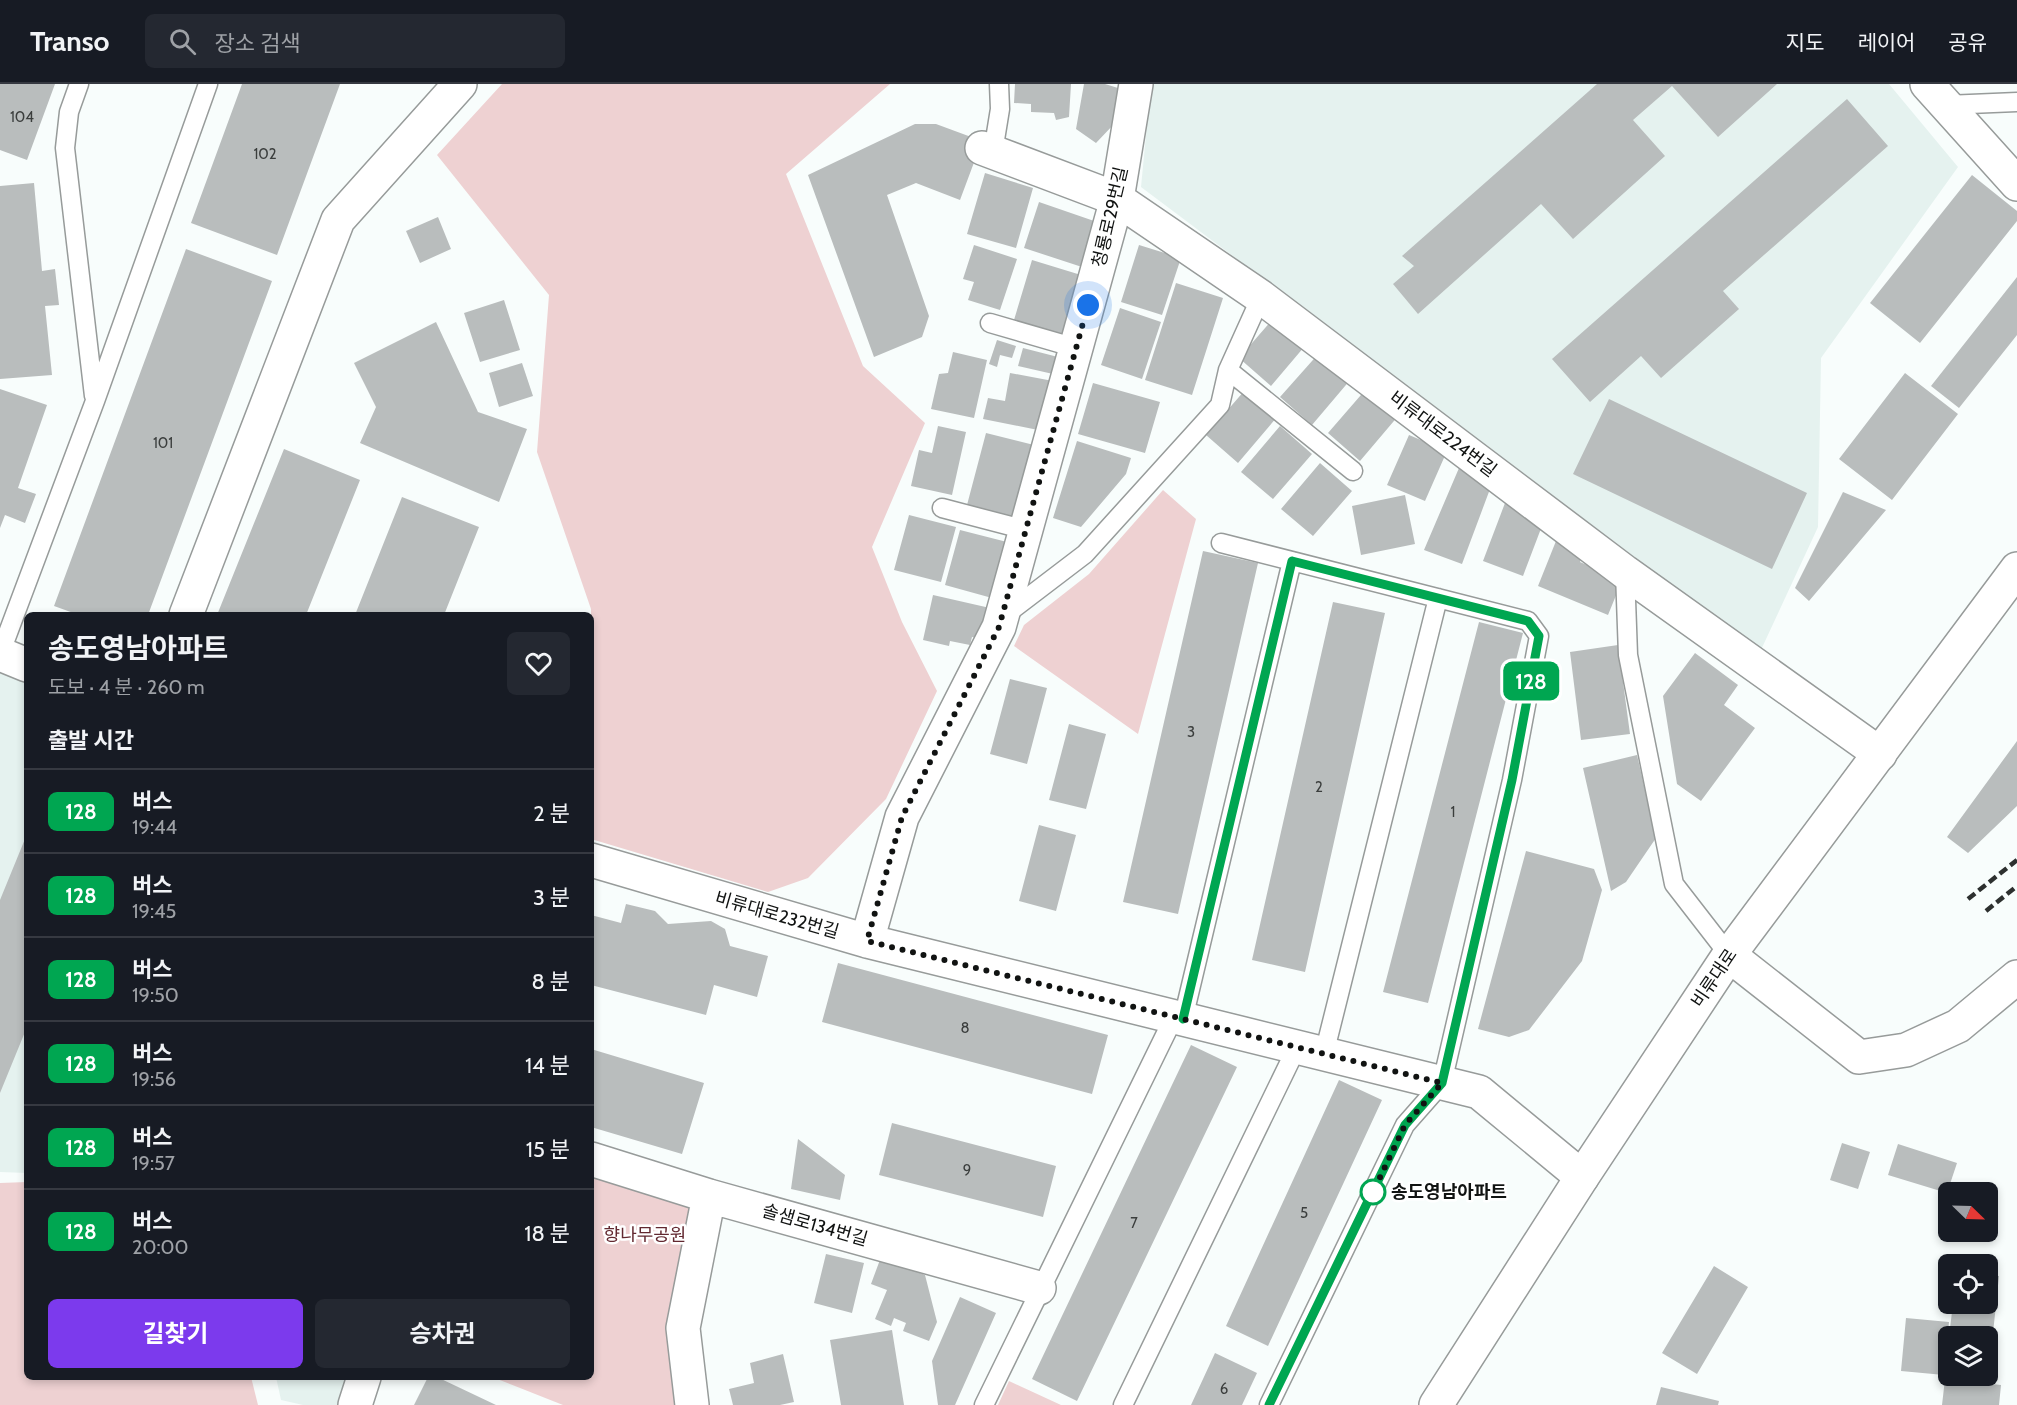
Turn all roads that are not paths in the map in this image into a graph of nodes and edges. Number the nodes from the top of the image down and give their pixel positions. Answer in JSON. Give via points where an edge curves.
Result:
{"nodes":[{"id":1,"x":79,"y":84,"type":"edge"},
{"id":2,"x":208,"y":84,"type":"edge"},
{"id":3,"x":460,"y":84,"type":"edge"},
{"id":4,"x":999,"y":84,"type":"edge"},
{"id":5,"x":1136,"y":84,"type":"edge"},
{"id":6,"x":1937,"y":94,"type":"edge"},
{"id":7,"x":2017,"y":102,"type":"edge"},
{"id":8,"x":988,"y":150,"type":"joint"},
{"id":9,"x":2017,"y":184,"type":"edge"},
{"id":10,"x":1117,"y":199,"type":"junction"},
{"id":11,"x":1261,"y":297,"type":"junction"},
{"id":12,"x":990,"y":322,"type":"dead end"},
{"id":13,"x":1076,"y":348,"type":"junction"},
{"id":14,"x":1228,"y":370,"type":"junction"},
{"id":15,"x":95,"y":401,"type":"junction"},
{"id":16,"x":1353,"y":471,"type":"dead end"},
{"id":17,"x":942,"y":508,"type":"dead end"},
{"id":18,"x":1026,"y":530,"type":"junction"},
{"id":19,"x":1221,"y":543,"type":"dead end"},
{"id":20,"x":1292,"y":561,"type":"junction"},
{"id":21,"x":2017,"y":570,"type":"edge"},
{"id":22,"x":1625,"y":572,"type":"junction"},
{"id":23,"x":1438,"y":598,"type":"junction"},
{"id":24,"x":187,"y":612,"type":"edge"},
{"id":25,"x":1002,"y":617,"type":"junction"},
{"id":26,"x":0,"y":654,"type":"edge"},
{"id":27,"x":24,"y":664,"type":"edge"},
{"id":28,"x":1880,"y":754,"type":"junction"},
{"id":29,"x":594,"y":861,"type":"edge"},
{"id":30,"x":867,"y":941,"type":"junction"},
{"id":31,"x":1729,"y":955,"type":"junction"},
{"id":32,"x":2017,"y":977,"type":"edge"},
{"id":33,"x":1179,"y":1018,"type":"junction"},
{"id":34,"x":1310,"y":1050,"type":"junction"},
{"id":35,"x":1442,"y":1083,"type":"junction"},
{"id":36,"x":594,"y":1160,"type":"edge"},
{"id":37,"x":1582,"y":1177,"type":"junction"},
{"id":38,"x":709,"y":1196,"type":"junction"},
{"id":39,"x":1039,"y":1288,"type":"junction"},
{"id":40,"x":363,"y":1380,"type":"edge"},
{"id":41,"x":355,"y":1405,"type":"edge"},
{"id":42,"x":692,"y":1405,"type":"edge"},
{"id":43,"x":984,"y":1405,"type":"edge"},
{"id":44,"x":1123,"y":1405,"type":"edge"},
{"id":45,"x":1269,"y":1405,"type":"edge"},
{"id":46,"x":1436,"y":1405,"type":"edge"}],
"edges":[{"from":1,"to":15,"type":"lane","via":[[69,112],[65,148]]},
{"from":2,"to":15,"type":"lane"},
{"from":3,"to":24,"type":"street","via":[[338,220]]},
{"from":4,"to":8,"type":"lane","name":"비류대로224번길","via":[[1000,109]]},
{"from":5,"to":10,"type":"street","name":"청룡로29번길"},
{"from":6,"to":7,"type":"lane"},
{"from":6,"to":9,"type":"street"},
{"from":8,"to":10,"type":"street","name":"비류대로224번길"},
{"from":10,"to":11,"type":"street","name":"비류대로224번길"},
{"from":10,"to":13,"type":"street","name":"청룡로29번길"},
{"from":11,"to":14,"type":"lane"},
{"from":11,"to":22,"type":"street","name":"비류대로224번길"},
{"from":12,"to":13,"type":"lane"},
{"from":13,"to":18,"type":"street","name":"청룡로29번길"},
{"from":14,"to":16,"type":"lane"},
{"from":14,"to":25,"type":"lane","via":[[1220,405],[1086,554]]},
{"from":15,"to":26,"type":"lane"},
{"from":17,"to":18,"type":"lane"},
{"from":18,"to":25,"type":"street","name":"청룡로29번길"},
{"from":19,"to":20,"type":"lane"},
{"from":20,"to":23,"type":"lane"},
{"from":20,"to":33,"type":"lane"},
{"from":21,"to":28,"type":"street","name":"비류대로"},
{"from":22,"to":28,"type":"street","name":"비류대로224번길"},
{"from":22,"to":31,"type":"lane","via":[[1628,655],[1674,884]]},
{"from":23,"to":34,"type":"lane"},
{"from":23,"to":35,"type":"lane","via":[[1528,621],[1539,636],[1512,780]]},
{"from":25,"to":30,"type":"street","name":"청룡로29번길","via":[[902,817]]},
{"from":26,"to":27,"type":"street"},
{"from":28,"to":31,"type":"street","name":"비류대로"},
{"from":29,"to":30,"type":"street","name":"비류대로232번길"},
{"from":30,"to":33,"type":"street","name":"비류대로232번길"},
{"from":31,"to":32,"type":"street","via":[[1859,1057],[1906,1050],[1958,1026]]},
{"from":31,"to":37,"type":"street","name":"비류대로"},
{"from":33,"to":34,"type":"street","name":"비류대로232번길"},
{"from":33,"to":39,"type":"lane"},
{"from":34,"to":35,"type":"street","name":"비류대로232번길"},
{"from":34,"to":44,"type":"lane"},
{"from":35,"to":37,"type":"street","name":"비류대로232번길","via":[[1479,1092]]},
{"from":35,"to":45,"type":"lane","via":[[1405,1125]]},
{"from":36,"to":38,"type":"street","name":"솔샘로134번길"},
{"from":37,"to":46,"type":"street","name":"비류대로"},
{"from":38,"to":39,"type":"street","name":"솔샘로134번길"},
{"from":38,"to":42,"type":"street","via":[[683,1328]]},
{"from":39,"to":43,"type":"lane"},
{"from":40,"to":41,"type":"street"}]}
